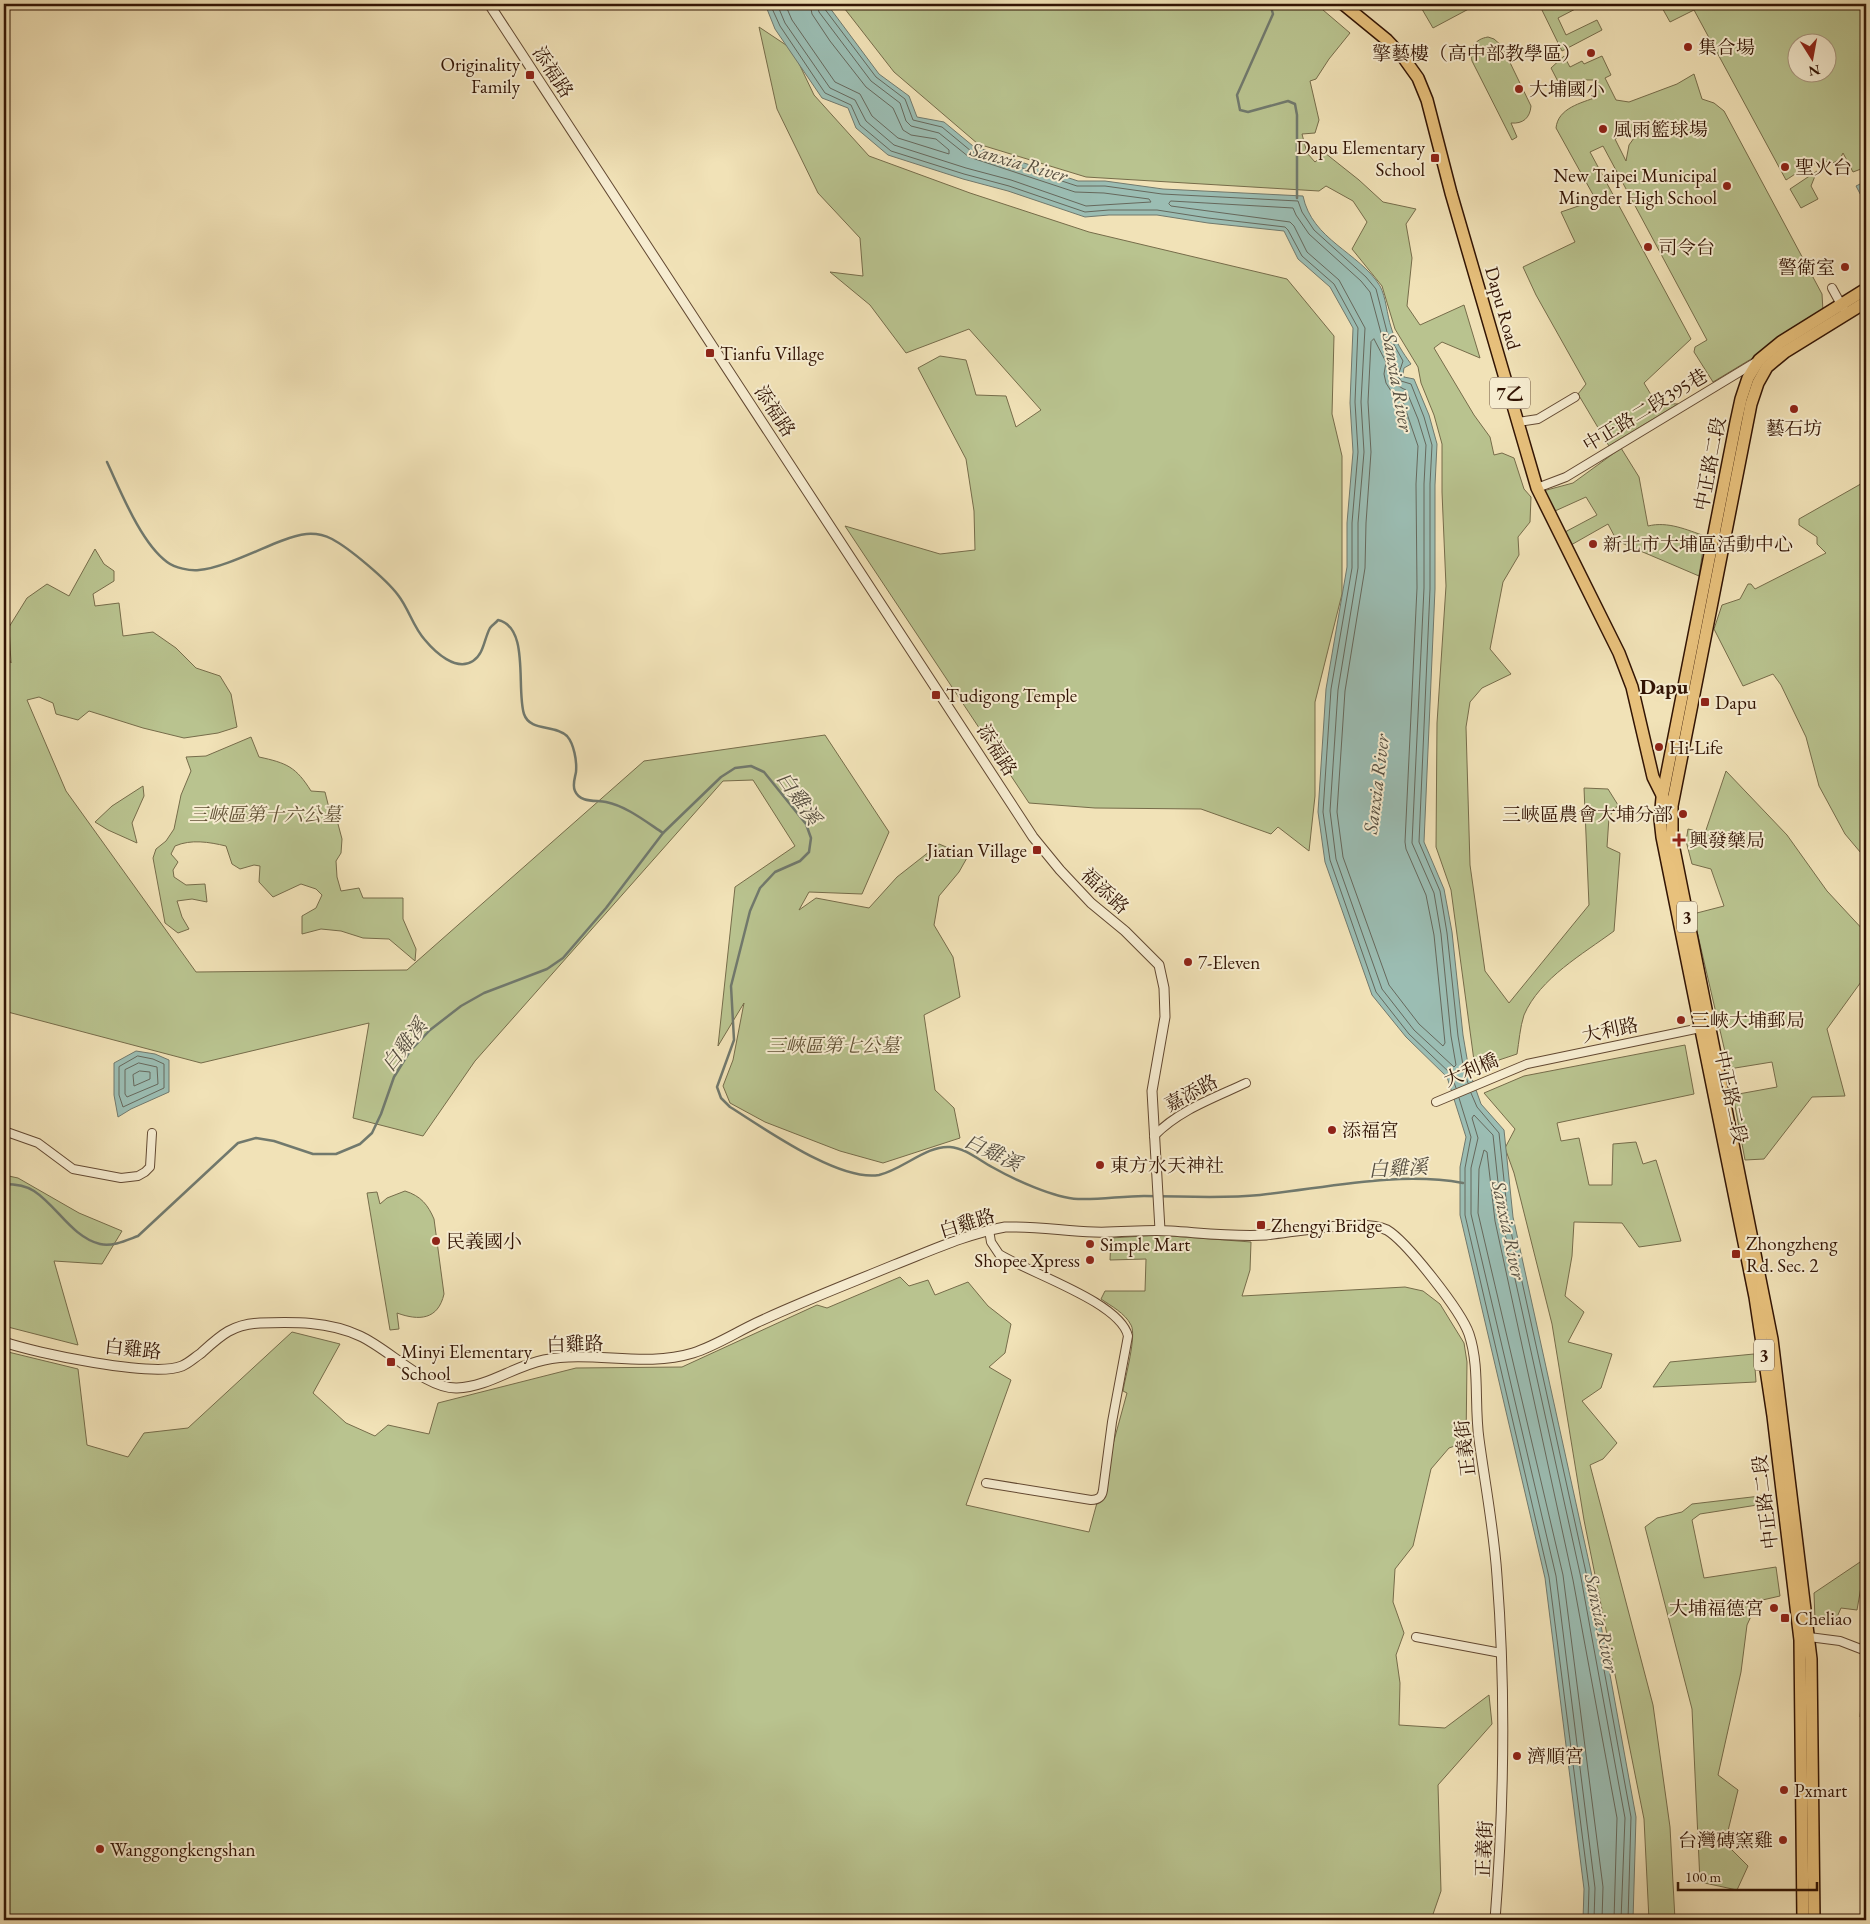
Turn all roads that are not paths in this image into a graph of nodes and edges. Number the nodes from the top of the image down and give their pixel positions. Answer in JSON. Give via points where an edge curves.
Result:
{"nodes":[{"id":1,"x":490,"y":4,"type":"edge"},
{"id":2,"x":1343,"y":4,"type":"edge"},
{"id":3,"x":1832,"y":288,"type":"dead end"},
{"id":4,"x":1866,"y":289,"type":"edge"},
{"id":5,"x":1866,"y":302,"type":"edge"},
{"id":6,"x":1844,"y":309,"type":"junction"},
{"id":7,"x":1763,"y":363,"type":"junction"},
{"id":8,"x":1575,"y":396,"type":"dead end"},
{"id":9,"x":1518,"y":422,"type":"junction"},
{"id":10,"x":1537,"y":488,"type":"junction"},
{"id":11,"x":1662,"y":798,"type":"junction"},
{"id":12,"x":1672,"y":806,"type":"junction"},
{"id":13,"x":1033,"y":837,"type":"joint"},
{"id":14,"x":1704,"y":1027,"type":"junction"},
{"id":15,"x":1518,"y":1068,"type":"joint"},
{"id":16,"x":1246,"y":1083,"type":"dead end"},
{"id":17,"x":1436,"y":1102,"type":"dead end"},
{"id":18,"x":4,"y":1131,"type":"edge"},
{"id":19,"x":152,"y":1134,"type":"dead end"},
{"id":20,"x":1154,"y":1136,"type":"junction"},
{"id":21,"x":990,"y":1230,"type":"junction"},
{"id":22,"x":1160,"y":1230,"type":"junction"},
{"id":23,"x":4,"y":1342,"type":"edge"},
{"id":24,"x":986,"y":1483,"type":"dead end"},
{"id":25,"x":1416,"y":1637,"type":"dead end"},
{"id":26,"x":1809,"y":1637,"type":"junction"},
{"id":27,"x":1866,"y":1651,"type":"edge"},
{"id":28,"x":1501,"y":1653,"type":"junction"},
{"id":29,"x":1496,"y":1920,"type":"edge"},
{"id":30,"x":1804,"y":1920,"type":"edge"},
{"id":31,"x":1814,"y":1920,"type":"edge"}],
"edges":[{"from":1,"to":13,"type":"street","name":"添福路"},
{"from":2,"to":9,"type":"main road","name":"Dapu Road","number":"7乙","via":[[1387,40],[1418,78],[1427,100]]},
{"from":3,"to":6,"type":"street"},
{"from":4,"to":6,"type":"main road","name":"中正路二段","number":"3"},
{"from":5,"to":6,"type":"main road","name":"中正路二段","number":"3"},
{"from":6,"to":7,"type":"main road","name":"中正路二段","number":"3","via":[[1781,342]]},
{"from":7,"to":10,"type":"street","name":"中正路二段395巷","via":[[1566,477]]},
{"from":7,"to":11,"type":"main road","name":"中正路二段","number":"3","via":[[1748,378],[1737,415]]},
{"from":7,"to":12,"type":"main road","name":"中正路二段","number":"3","via":[[1751,404]]},
{"from":8,"to":9,"type":"street","via":[[1538,418]]},
{"from":9,"to":10,"type":"main road","name":"Dapu Road","number":"7乙"},
{"from":10,"to":11,"type":"main road","name":"Dapu Road","number":"7乙","via":[[1620,652],[1632,687],[1653,777]]},
{"from":11,"to":12,"type":"main road","name":"Dapu Road","number":"7乙"},
{"from":11,"to":14,"type":"main road","name":"中正路二段","number":"3","via":[[1662,836]]},
{"from":12,"to":14,"type":"main road","name":"中正路二段","number":"3","via":[[1672,839]]},
{"from":13,"to":20,"type":"street","name":"福添路","via":[[1091,903],[1125,931],[1159,966],[1165,1018],[1152,1091]]},
{"from":14,"to":15,"type":"street","name":"大利路"},
{"from":14,"to":26,"type":"main road","name":"中正路二段","number":"3","via":[[1772,1339]]},
{"from":14,"to":30,"type":"main road","name":"中正路二段","number":"3","via":[[1758,1314],[1800,1640]]},
{"from":15,"to":17,"type":"street","name":"大利橋"},
{"from":16,"to":20,"type":"street","name":"嘉添路","via":[[1186,1111]]},
{"from":18,"to":19,"type":"street","via":[[38,1143],[72,1169],[121,1178],[138,1176],[150,1167]]},
{"from":20,"to":22,"type":"street"},
{"from":21,"to":22,"type":"street","name":"白雞路","via":[[1018,1227],[1091,1232]]},
{"from":21,"to":23,"type":"street","name":"白雞路","via":[[846,1285],[682,1356],[545,1360],[467,1387],[434,1383],[368,1340],[337,1327],[310,1323],[235,1326],[191,1361],[161,1370],[56,1356]]},
{"from":21,"to":24,"type":"street","via":[[991,1242],[999,1254],[1085,1296],[1120,1321],[1128,1336],[1101,1497],[1091,1500]]},
{"from":22,"to":28,"type":"street","name":"正義街","via":[[1258,1235],[1372,1226],[1385,1229],[1399,1240],[1440,1288],[1468,1330],[1472,1344],[1478,1434],[1497,1574]]},
{"from":25,"to":28,"type":"street"},
{"from":26,"to":27,"type":"street","via":[[1840,1641]]},
{"from":26,"to":31,"type":"main road","name":"中正路二段","number":"3"},
{"from":28,"to":29,"type":"street","name":"正義街","via":[[1502,1809]]}]}
